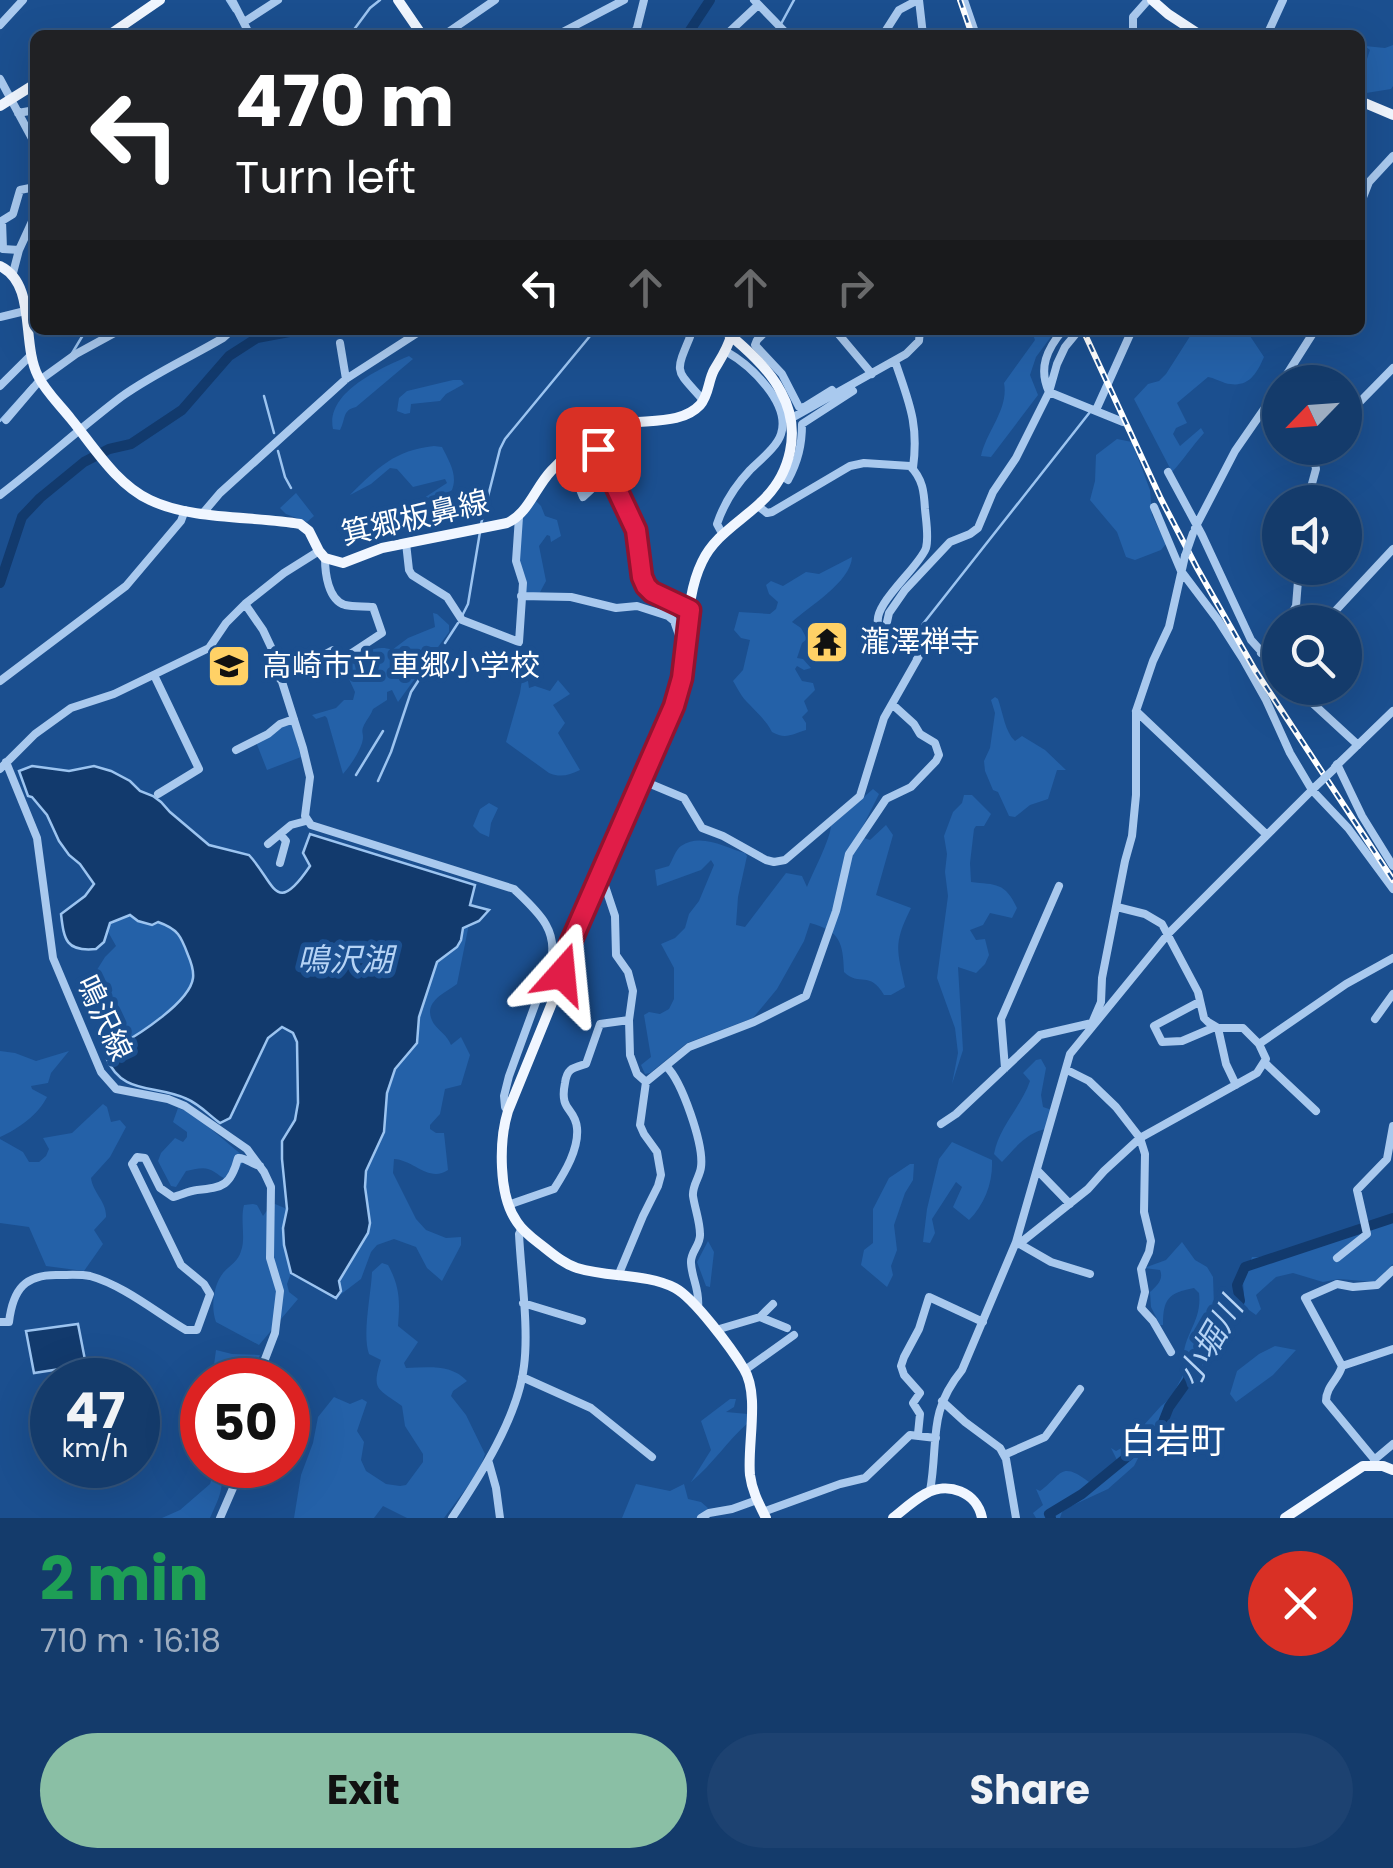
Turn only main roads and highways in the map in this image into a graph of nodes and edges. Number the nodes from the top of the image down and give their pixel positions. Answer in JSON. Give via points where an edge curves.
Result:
{"nodes":[{"id":1,"x":160,"y":0,"type":"edge"},
{"id":2,"x":398,"y":0,"type":"edge"},
{"id":3,"x":1150,"y":0,"type":"edge"},
{"id":4,"x":116,"y":30,"type":"edge"},
{"id":5,"x":419,"y":30,"type":"edge"},
{"id":6,"x":1192,"y":30,"type":"edge"},
{"id":7,"x":30,"y":87,"type":"edge"},
{"id":8,"x":6,"y":103,"type":"edge"},
{"id":9,"x":1365,"y":103,"type":"edge"},
{"id":10,"x":1393,"y":114,"type":"edge"},
{"id":11,"x":0,"y":266,"type":"edge"},
{"id":12,"x":29,"y":296,"type":"edge"},
{"id":13,"x":730,"y":335,"type":"edge"},
{"id":14,"x":733,"y":335,"type":"edge"},
{"id":15,"x":1393,"y":1470,"type":"edge"},
{"id":16,"x":1301,"y":1514,"type":"edge"},
{"id":17,"x":764,"y":1515,"type":"edge"},
{"id":18,"x":893,"y":1518,"type":"edge"},
{"id":19,"x":982,"y":1518,"type":"edge"},
{"id":20,"x":1285,"y":1518,"type":"edge"}],
"edges":[{"from":1,"to":4,"type":"main road"},
{"from":2,"to":5,"type":"main road"},
{"from":3,"to":6,"type":"main road"},
{"from":7,"to":8,"type":"main road"},
{"from":9,"to":10,"type":"main road"},
{"from":11,"to":12,"type":"main road","name":"箕郷板鼻線"},
{"from":12,"to":13,"type":"main road","name":"箕郷板鼻線","via":[[25,311],[40,380],[132,488],[184,510],[300,524],[322,554],[343,563],[519,517],[552,470],[585,440],[616,424],[697,408]]},
{"from":14,"to":17,"type":"main road","via":[[784,398],[790,452],[782,476],[701,564],[679,690],[570,944],[508,1111],[500,1158],[508,1204],[522,1228],[583,1270],[668,1285],[716,1330],[745,1370],[751,1392],[752,1486]]},
{"from":15,"to":16,"type":"main road","via":[[1374,1462],[1363,1466]]},
{"from":16,"to":20,"type":"main road"},
{"from":18,"to":19,"type":"main road","via":[[943,1489],[963,1492]]}]}
